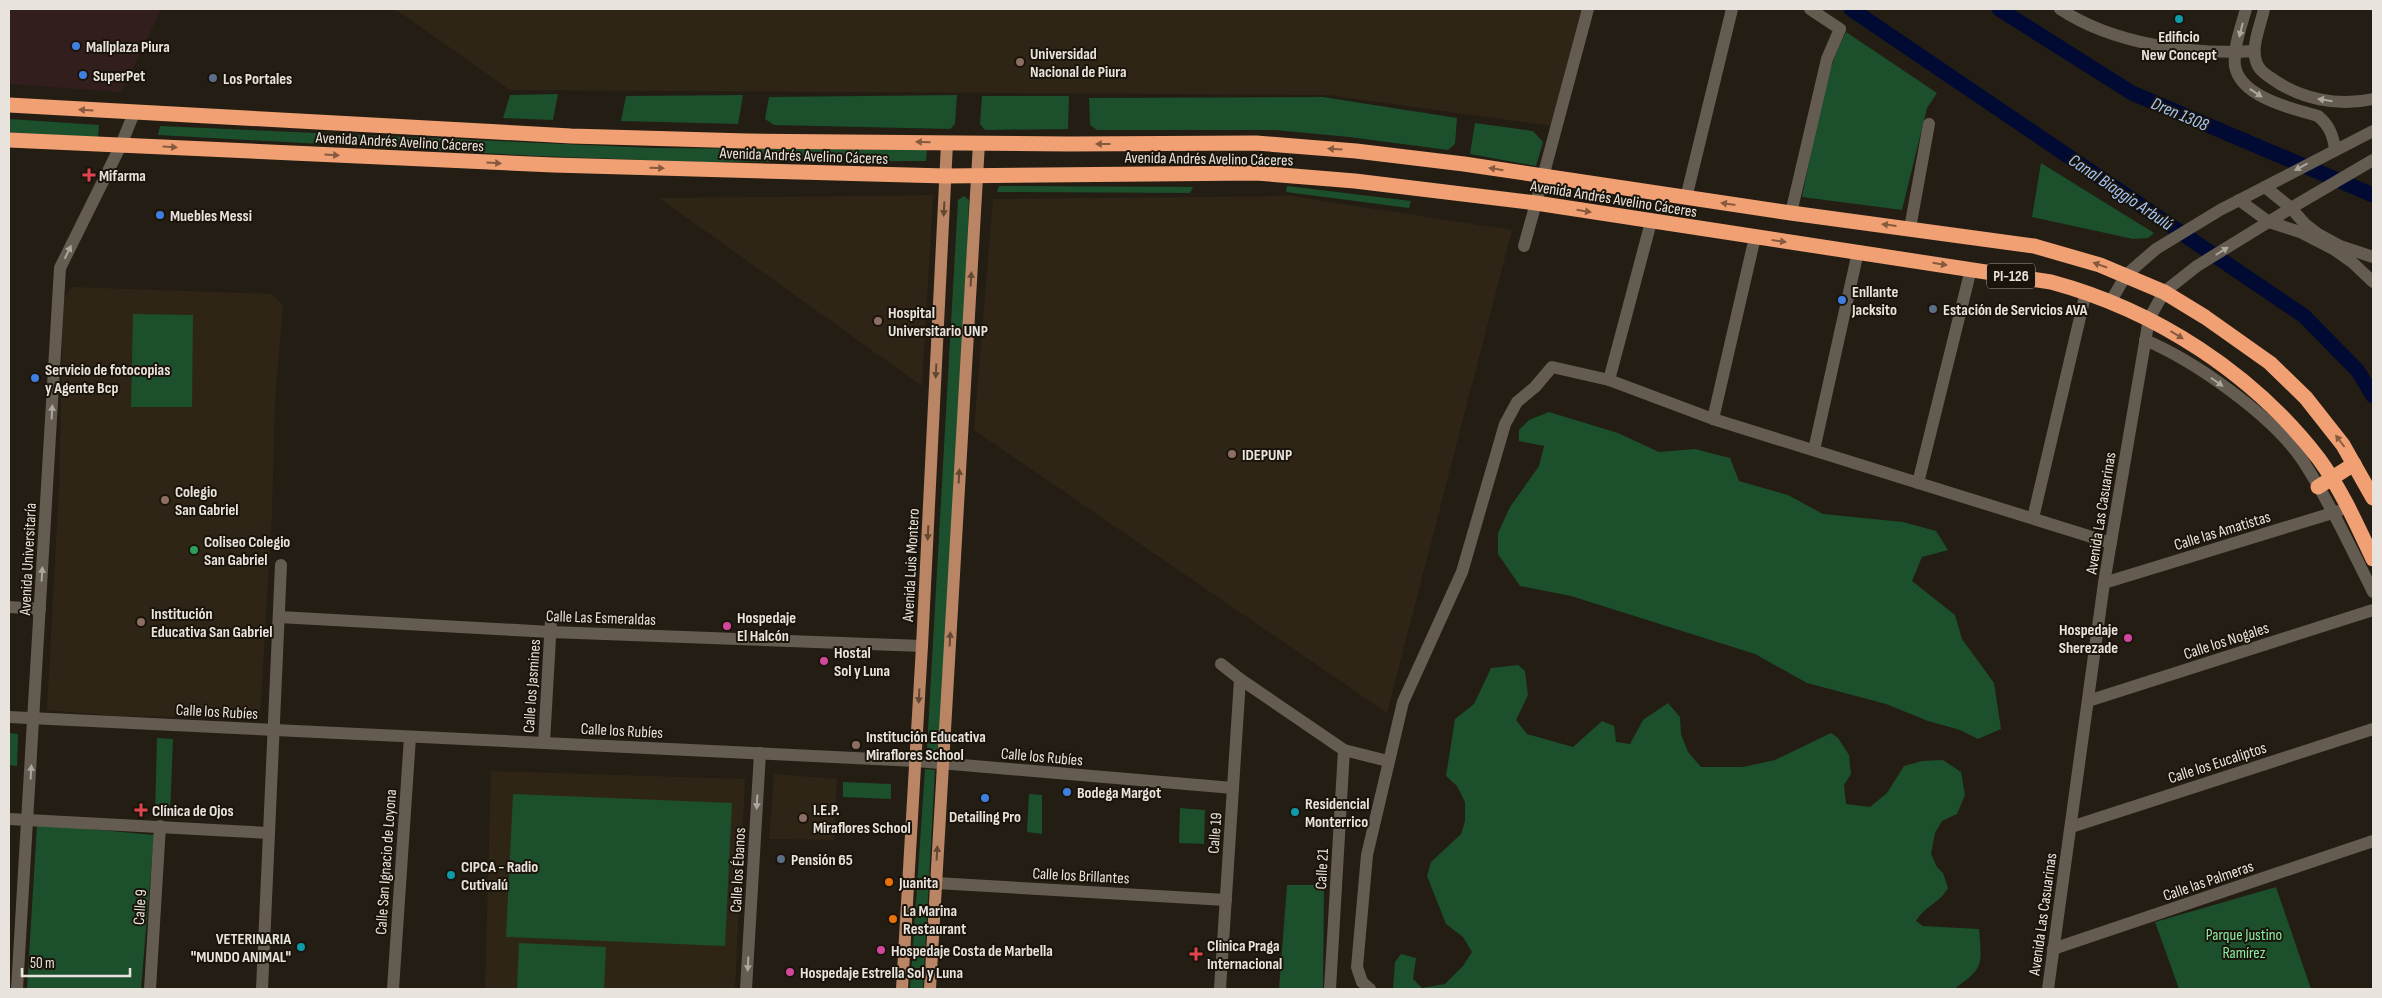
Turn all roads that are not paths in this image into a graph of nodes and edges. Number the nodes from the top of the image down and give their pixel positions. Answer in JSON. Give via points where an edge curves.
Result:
{"nodes":[{"id":1,"x":1588,"y":9,"type":"edge"},
{"id":2,"x":1732,"y":9,"type":"edge"},
{"id":3,"x":1810,"y":9,"type":"edge"},
{"id":4,"x":2060,"y":9,"type":"edge"},
{"id":5,"x":2246,"y":9,"type":"edge"},
{"id":6,"x":2264,"y":9,"type":"edge"},
{"id":7,"x":2254,"y":51,"type":"junction"},
{"id":8,"x":2235,"y":52,"type":"junction"},
{"id":9,"x":2373,"y":99,"type":"edge"},
{"id":10,"x":9,"y":105,"type":"edge"},
{"id":11,"x":134,"y":113,"type":"junction"},
{"id":12,"x":1929,"y":124,"type":"dead end"},
{"id":13,"x":2373,"y":131,"type":"edge"},
{"id":14,"x":9,"y":140,"type":"edge"},
{"id":15,"x":947,"y":143,"type":"junction"},
{"id":16,"x":978,"y":143,"type":"junction"},
{"id":17,"x":121,"y":145,"type":"junction"},
{"id":18,"x":2332,"y":151,"type":"junction"},
{"id":19,"x":2373,"y":160,"type":"edge"},
{"id":20,"x":946,"y":176,"type":"junction"},
{"id":21,"x":977,"y":176,"type":"junction"},
{"id":22,"x":1544,"y":176,"type":"junction"},
{"id":23,"x":2269,"y":185,"type":"junction"},
{"id":24,"x":1686,"y":198,"type":"junction"},
{"id":25,"x":2239,"y":200,"type":"junction"},
{"id":26,"x":1536,"y":203,"type":"junction"},
{"id":27,"x":2291,"y":208,"type":"junction"},
{"id":28,"x":1791,"y":213,"type":"junction"},
{"id":29,"x":1651,"y":222,"type":"junction"},
{"id":30,"x":2269,"y":222,"type":"junction"},
{"id":31,"x":1910,"y":228,"type":"junction"},
{"id":32,"x":1755,"y":238,"type":"junction"},
{"id":33,"x":1524,"y":246,"type":"dead end"},
{"id":34,"x":1858,"y":252,"type":"junction"},
{"id":35,"x":2373,"y":257,"type":"edge"},
{"id":36,"x":1971,"y":269,"type":"junction"},
{"id":37,"x":2126,"y":275,"type":"junction"},
{"id":38,"x":2373,"y":282,"type":"edge"},
{"id":39,"x":2086,"y":292,"type":"junction"},
{"id":40,"x":2164,"y":292,"type":"junction"},
{"id":41,"x":2110,"y":301,"type":"junction"},
{"id":42,"x":2149,"y":318,"type":"junction"},
{"id":43,"x":2145,"y":340,"type":"junction"},
{"id":44,"x":1610,"y":380,"type":"junction"},
{"id":45,"x":1713,"y":419,"type":"junction"},
{"id":46,"x":1814,"y":450,"type":"junction"},
{"id":47,"x":2354,"y":464,"type":"junction"},
{"id":48,"x":1918,"y":483,"type":"junction"},
{"id":49,"x":2325,"y":483,"type":"junction"},
{"id":50,"x":2373,"y":498,"type":"edge"},
{"id":51,"x":2349,"y":508,"type":"junction"},
{"id":52,"x":2333,"y":512,"type":"junction"},
{"id":53,"x":2033,"y":518,"type":"junction"},
{"id":54,"x":2111,"y":543,"type":"junction"},
{"id":55,"x":2373,"y":559,"type":"edge"},
{"id":56,"x":281,"y":565,"type":"dead end"},
{"id":57,"x":2104,"y":583,"type":"junction"},
{"id":58,"x":2373,"y":592,"type":"edge"},
{"id":59,"x":9,"y":607,"type":"edge"},
{"id":60,"x":40,"y":609,"type":"junction"},
{"id":61,"x":2373,"y":610,"type":"edge"},
{"id":62,"x":279,"y":617,"type":"junction"},
{"id":63,"x":551,"y":626,"type":"junction"},
{"id":64,"x":922,"y":646,"type":"junction"},
{"id":65,"x":1222,"y":664,"type":"dead end"},
{"id":66,"x":1240,"y":679,"type":"junction"},
{"id":67,"x":2088,"y":702,"type":"junction"},
{"id":68,"x":9,"y":717,"type":"edge"},
{"id":69,"x":33,"y":718,"type":"junction"},
{"id":70,"x":2373,"y":729,"type":"edge"},
{"id":71,"x":274,"y":730,"type":"junction"},
{"id":72,"x":410,"y":736,"type":"junction"},
{"id":73,"x":544,"y":743,"type":"junction"},
{"id":74,"x":1344,"y":750,"type":"junction"},
{"id":75,"x":760,"y":753,"type":"junction"},
{"id":76,"x":916,"y":761,"type":"junction"},
{"id":77,"x":1388,"y":761,"type":"junction"},
{"id":78,"x":942,"y":763,"type":"junction"},
{"id":79,"x":1233,"y":788,"type":"junction"},
{"id":80,"x":9,"y":819,"type":"edge"},
{"id":81,"x":28,"y":820,"type":"junction"},
{"id":82,"x":160,"y":826,"type":"junction"},
{"id":83,"x":2071,"y":827,"type":"junction"},
{"id":84,"x":269,"y":833,"type":"junction"},
{"id":85,"x":2373,"y":842,"type":"edge"},
{"id":86,"x":936,"y":883,"type":"junction"},
{"id":87,"x":1226,"y":900,"type":"junction"},
{"id":88,"x":2053,"y":950,"type":"junction"},
{"id":89,"x":17,"y":989,"type":"edge"},
{"id":90,"x":150,"y":989,"type":"edge"},
{"id":91,"x":262,"y":989,"type":"edge"},
{"id":92,"x":393,"y":989,"type":"edge"},
{"id":93,"x":746,"y":989,"type":"edge"},
{"id":94,"x":902,"y":989,"type":"edge"},
{"id":95,"x":930,"y":989,"type":"edge"},
{"id":96,"x":1220,"y":989,"type":"edge"},
{"id":97,"x":1330,"y":989,"type":"edge"},
{"id":98,"x":1370,"y":989,"type":"edge"},
{"id":99,"x":2048,"y":989,"type":"edge"}],
"edges":[{"from":1,"to":22,"type":"street"},
{"from":2,"to":24,"type":"street"},
{"from":3,"to":28,"type":"street","via":[[1840,29],[1827,59]]},
{"from":4,"to":8,"type":"street","via":[[2103,30],[2162,47]]},
{"from":5,"to":8,"type":"street","one_way":true},
{"from":6,"to":7,"type":"street"},
{"from":7,"to":8,"type":"street"},
{"from":9,"to":7,"type":"street","one_way":true,"via":[[2350,102],[2312,98],[2280,85],[2262,72]]},
{"from":8,"to":18,"type":"street","one_way":true,"via":[[2235,68],[2248,88],[2260,96],[2318,116],[2326,122],[2332,134]]},
{"from":11,"to":10,"type":"highway","name":"Avenida Andrés Avelino Cáceres","one_way":true},
{"from":15,"to":11,"type":"highway","name":"Avenida Andrés Avelino Cáceres","one_way":true,"via":[[571,136]]},
{"from":11,"to":17,"type":"street","name":"Avenida Universitaría"},
{"from":12,"to":31,"type":"street"},
{"from":13,"to":18,"type":"street"},
{"from":14,"to":17,"type":"highway","name":"Avenida Andrés Avelino Cáceres"},
{"from":15,"to":16,"type":"highway","name":"Avenida Andrés Avelino Cáceres"},
{"from":15,"to":20,"type":"main road","name":"Avenida Luis Montero"},
{"from":16,"to":21,"type":"main road"},
{"from":22,"to":16,"type":"highway","name":"Avenida Andrés Avelino Cáceres","one_way":true,"via":[[1356,151],[1256,143]]},
{"from":17,"to":20,"type":"highway","name":"Avenida Andrés Avelino Cáceres","one_way":true,"via":[[553,165]]},
{"from":60,"to":17,"type":"street","name":"Avenida Universitaría","one_way":true,"via":[[60,268]]},
{"from":18,"to":23,"type":"street","one_way":true},
{"from":19,"to":27,"type":"street","name":"Avenida Las Casuarinas"},
{"from":20,"to":21,"type":"highway","name":"Avenida Andrés Avelino Cáceres"},
{"from":20,"to":64,"type":"main road","name":"Avenida Luis Montero","one_way":true},
{"from":21,"to":26,"type":"highway","name":"Avenida Andrés Avelino Cáceres","via":[[1256,173],[1355,181]]},
{"from":78,"to":21,"type":"main road","one_way":true},
{"from":22,"to":24,"type":"highway","name":"Avenida Andrés Avelino Cáceres","number":"PI-126"},
{"from":22,"to":26,"type":"street"},
{"from":23,"to":25,"type":"street"},
{"from":23,"to":27,"type":"street"},
{"from":28,"to":24,"type":"highway","name":"Avenida Andrés Avelino Cáceres","number":"PI-126","one_way":true},
{"from":25,"to":30,"type":"street"},
{"from":25,"to":37,"type":"street","via":[[2156,249]]},
{"from":26,"to":29,"type":"highway","name":"Avenida Andrés Avelino Cáceres","number":"PI-126","one_way":true},
{"from":26,"to":33,"type":"street"},
{"from":27,"to":30,"type":"street","name":"Avenida Las Casuarinas"},
{"from":27,"to":35,"type":"street","via":[[2304,224],[2318,234],[2340,246]]},
{"from":31,"to":28,"type":"highway","name":"Avenida Andrés Avelino Cáceres","number":"PI-126","one_way":true},
{"from":29,"to":32,"type":"highway","name":"Avenida Andrés Avelino Cáceres","number":"PI-126"},
{"from":29,"to":44,"type":"street"},
{"from":30,"to":38,"type":"street","via":[[2300,232],[2335,250]]},
{"from":40,"to":30,"type":"street","name":"Avenida Las Casuarinas","one_way":true,"via":[[2197,266]]},
{"from":37,"to":31,"type":"highway","name":"Avenida Andrés Avelino Cáceres","number":"PI-126","one_way":true,"via":[[2034,246]]},
{"from":32,"to":34,"type":"highway","name":"Avenida Andrés Avelino Cáceres","number":"PI-126","one_way":true},
{"from":32,"to":45,"type":"street"},
{"from":34,"to":36,"type":"highway","name":"Avenida Andrés Avelino Cáceres","number":"PI-126","one_way":true},
{"from":34,"to":46,"type":"street"},
{"from":36,"to":39,"type":"highway","name":"Avenida Andrés Avelino Cáceres","number":"PI-126","via":[[2051,282]]},
{"from":36,"to":48,"type":"street"},
{"from":37,"to":40,"type":"highway","name":"Avenida Andrés Avelino Cáceres","number":"PI-126"},
{"from":37,"to":41,"type":"street"},
{"from":39,"to":41,"type":"highway","name":"Avenida Andrés Avelino Cáceres","number":"PI-126"},
{"from":39,"to":53,"type":"street"},
{"from":40,"to":42,"type":"street","name":"Avenida Las Casuarinas"},
{"from":47,"to":40,"type":"highway","name":"Avenida Andrés Avelino Cáceres","number":"PI-126","one_way":true,"via":[[2306,398],[2270,363]]},
{"from":41,"to":42,"type":"highway","name":"Avenida Andrés Avelino Cáceres","number":"PI-126"},
{"from":42,"to":43,"type":"street","name":"Avenida Las Casuarinas"},
{"from":42,"to":49,"type":"highway","name":"Avenida Andrés Avelino Cáceres","number":"PI-126","one_way":true,"via":[[2250,387],[2288,423],[2320,460]]},
{"from":43,"to":49,"type":"street","name":"Avenida Andrés Avelino Cáceres","one_way":true,"via":[[2168,349],[2242,400],[2280,434]]},
{"from":43,"to":54,"type":"street","name":"Avenida Las Casuarinas"},
{"from":44,"to":45,"type":"street"},
{"from":44,"to":77,"type":"street","via":[[1552,367],[1517,402],[1505,424],[1462,572],[1403,702]]},
{"from":45,"to":46,"type":"street"},
{"from":46,"to":48,"type":"street"},
{"from":47,"to":49,"type":"highway"},
{"from":47,"to":50,"type":"highway","name":"Avenida Andrés Avelino Cáceres","number":"PI-126"},
{"from":48,"to":53,"type":"street"},
{"from":49,"to":51,"type":"highway","name":"Avenida Andrés Avelino Cáceres","number":"PI-126"},
{"from":49,"to":52,"type":"street","name":"Avenida Andrés Avelino Cáceres"},
{"from":51,"to":52,"type":"street","name":"Calle las Amatistas"},
{"from":51,"to":55,"type":"highway","name":"Avenida Andrés Avelino Cáceres","number":"PI-126"},
{"from":52,"to":57,"type":"street","name":"Calle las Amatistas"},
{"from":52,"to":58,"type":"street","name":"Avenida Andrés Avelino Cáceres"},
{"from":53,"to":54,"type":"street"},
{"from":54,"to":57,"type":"street","name":"Avenida Las Casuarinas"},
{"from":56,"to":62,"type":"street"},
{"from":57,"to":67,"type":"street","name":"Avenida Las Casuarinas"},
{"from":59,"to":60,"type":"street"},
{"from":60,"to":69,"type":"street","name":"Avenida Universitaría"},
{"from":61,"to":67,"type":"street","name":"Calle los Nogales"},
{"from":62,"to":63,"type":"street","name":"Calle Las Esmeraldas"},
{"from":62,"to":71,"type":"street"},
{"from":63,"to":64,"type":"street","name":"Calle Las Esmeraldas"},
{"from":63,"to":73,"type":"street","name":"Calle los Jasmines"},
{"from":64,"to":76,"type":"main road","name":"Avenida Luis Montero","one_way":true},
{"from":65,"to":66,"type":"street"},
{"from":66,"to":74,"type":"street"},
{"from":66,"to":79,"type":"street","name":"Calle 19"},
{"from":67,"to":83,"type":"street","name":"Avenida Las Casuarinas"},
{"from":68,"to":69,"type":"street","name":"Calle los Rubíes"},
{"from":69,"to":71,"type":"street","name":"Calle los Rubíes"},
{"from":81,"to":69,"type":"street","name":"Avenida Universitaría","one_way":true},
{"from":70,"to":83,"type":"street","name":"Calle los Eucaliptos"},
{"from":71,"to":72,"type":"street","name":"Calle los Rubíes"},
{"from":71,"to":84,"type":"street"},
{"from":72,"to":73,"type":"street","name":"Calle los Rubíes"},
{"from":72,"to":92,"type":"street","name":"Calle San Ignacio de Loyona"},
{"from":73,"to":75,"type":"street","name":"Calle los Rubíes"},
{"from":74,"to":77,"type":"street"},
{"from":74,"to":97,"type":"street","name":"Calle 21"},
{"from":75,"to":76,"type":"street","name":"Calle los Rubíes"},
{"from":75,"to":93,"type":"street","name":"Calle los Ébanos","one_way":true},
{"from":76,"to":78,"type":"street","name":"Calle los Rubíes"},
{"from":76,"to":94,"type":"main road","name":"Avenida Luis Montero"},
{"from":77,"to":98,"type":"street","via":[[1367,855],[1357,960],[1362,982]]},
{"from":78,"to":79,"type":"street","name":"Calle los Rubíes"},
{"from":86,"to":78,"type":"main road","one_way":true},
{"from":79,"to":87,"type":"street","name":"Calle 19"},
{"from":80,"to":81,"type":"street"},
{"from":81,"to":82,"type":"street"},
{"from":81,"to":89,"type":"street","name":"Avenida Universitaría"},
{"from":82,"to":84,"type":"street"},
{"from":82,"to":90,"type":"street","name":"Calle 9"},
{"from":83,"to":88,"type":"street","name":"Avenida Las Casuarinas"},
{"from":84,"to":91,"type":"street"},
{"from":85,"to":88,"type":"street","name":"Calle las Palmeras"},
{"from":86,"to":87,"type":"street","name":"Calle los Brillantes"},
{"from":86,"to":95,"type":"main road"},
{"from":87,"to":96,"type":"street","name":"Calle 19"},
{"from":88,"to":99,"type":"street","name":"Avenida Las Casuarinas"}]}
